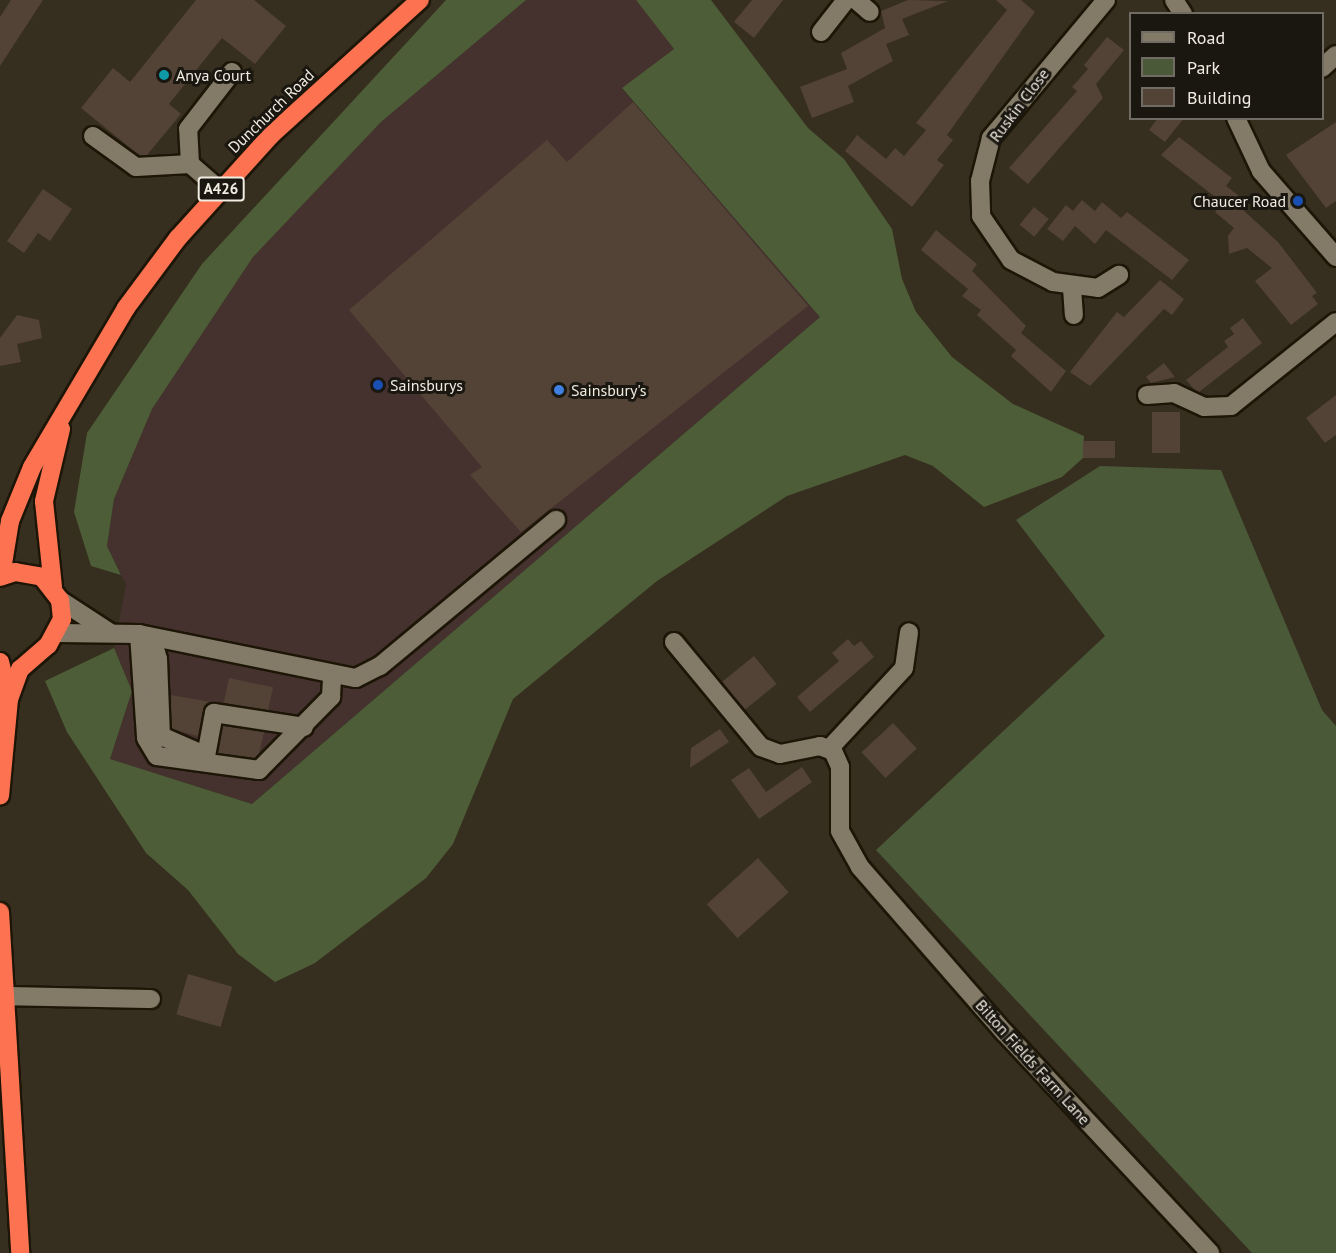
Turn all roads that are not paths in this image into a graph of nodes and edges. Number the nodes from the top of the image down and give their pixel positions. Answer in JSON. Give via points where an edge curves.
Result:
{"nodes":[{"id":1,"x":420,"y":0,"type":"edge"},
{"id":2,"x":846,"y":0,"type":"edge"},
{"id":3,"x":1106,"y":0,"type":"edge"},
{"id":4,"x":821,"y":32,"type":"dead end"},
{"id":5,"x":1336,"y":55,"type":"edge"},
{"id":6,"x":1324,"y":67,"type":"edge"},
{"id":7,"x":232,"y":72,"type":"dead end"},
{"id":8,"x":1240,"y":120,"type":"edge"},
{"id":9,"x":93,"y":136,"type":"dead end"},
{"id":10,"x":190,"y":164,"type":"junction"},
{"id":11,"x":220,"y":190,"type":"junction"},
{"id":12,"x":1336,"y":257,"type":"edge"},
{"id":13,"x":1119,"y":274,"type":"dead end"},
{"id":14,"x":1072,"y":288,"type":"junction"},
{"id":15,"x":1074,"y":315,"type":"dead end"},
{"id":16,"x":1336,"y":322,"type":"edge"},
{"id":17,"x":1147,"y":394,"type":"dead end"},
{"id":18,"x":65,"y":414,"type":"junction"},
{"id":19,"x":556,"y":520,"type":"dead end"},
{"id":20,"x":1,"y":576,"type":"edge"},
{"id":21,"x":56,"y":594,"type":"junction"},
{"id":22,"x":109,"y":632,"type":"junction"},
{"id":23,"x":909,"y":632,"type":"dead end"},
{"id":24,"x":57,"y":633,"type":"junction"},
{"id":25,"x":146,"y":636,"type":"junction"},
{"id":26,"x":674,"y":642,"type":"dead end"},
{"id":27,"x":0,"y":650,"type":"edge"},
{"id":28,"x":33,"y":654,"type":"junction"},
{"id":29,"x":0,"y":662,"type":"edge"},
{"id":30,"x":332,"y":675,"type":"junction"},
{"id":31,"x":9,"y":699,"type":"junction"},
{"id":32,"x":304,"y":727,"type":"junction"},
{"id":33,"x":829,"y":749,"type":"junction"},
{"id":34,"x":212,"y":758,"type":"junction"},
{"id":35,"x":0,"y":796,"type":"edge"},
{"id":36,"x":0,"y":912,"type":"edge"},
{"id":37,"x":4,"y":996,"type":"junction"},
{"id":38,"x":151,"y":999,"type":"dead end"},
{"id":39,"x":3,"y":1022,"type":"edge"},
{"id":40,"x":20,"y":1253,"type":"edge"},
{"id":41,"x":1210,"y":1253,"type":"edge"}],
"edges":[{"from":1,"to":11,"type":"highway","name":"Dunchurch Road","number":"A426","via":[[271,135]]},
{"from":2,"to":4,"type":"street"},
{"from":3,"to":14,"type":"street","name":"Ruskin Close","via":[[991,138],[980,181],[981,216],[991,239],[1011,260]]},
{"from":5,"to":6,"type":"street"},
{"from":7,"to":10,"type":"street","via":[[188,129]]},
{"from":8,"to":12,"type":"street","via":[[1261,171]]},
{"from":9,"to":10,"type":"street","via":[[136,167]]},
{"from":10,"to":11,"type":"street"},
{"from":11,"to":18,"type":"highway","name":"Dunchurch Road","number":"A426","via":[[126,308]]},
{"from":13,"to":14,"type":"street","name":"Ruskin Close","via":[[1098,288]]},
{"from":14,"to":15,"type":"street"},
{"from":16,"to":17,"type":"street","via":[[1242,400],[1216,410],[1174,393]]},
{"from":18,"to":20,"type":"highway","name":"Dunchurch Road","number":"A426","via":[[32,467],[10,520]]},
{"from":18,"to":21,"type":"highway","name":"Dunchurch Road","number":"A426","via":[[44,501]]},
{"from":19,"to":30,"type":"street","via":[[380,666],[356,678]]},
{"from":20,"to":21,"type":"highway","name":"Dunchurch Road","number":"A426","via":[[30,572]]},
{"from":21,"to":22,"type":"street"},
{"from":21,"to":24,"type":"highway","name":"Dunchurch Road","number":"A426"},
{"from":22,"to":24,"type":"street"},
{"from":22,"to":25,"type":"street"},
{"from":23,"to":33,"type":"street","via":[[904,668]]},
{"from":24,"to":28,"type":"highway"},
{"from":25,"to":30,"type":"street"},
{"from":25,"to":34,"type":"street","via":[[146,738],[157,756]]},
{"from":26,"to":33,"type":"street","via":[[761,747],[780,754],[820,746]]},
{"from":27,"to":28,"type":"highway"},
{"from":28,"to":31,"type":"highway"},
{"from":29,"to":31,"type":"highway"},
{"from":30,"to":32,"type":"street","via":[[331,697]]},
{"from":31,"to":35,"type":"highway"},
{"from":32,"to":34,"type":"street","via":[[259,770]]},
{"from":32,"to":34,"type":"street","via":[[214,713]]},
{"from":33,"to":41,"type":"street","name":"Bilton Fields Farm Lane","via":[[840,767],[840,831],[860,867],[1005,1033]]},
{"from":36,"to":37,"type":"highway"},
{"from":37,"to":38,"type":"street"},
{"from":37,"to":39,"type":"highway"},
{"from":39,"to":40,"type":"highway"}]}
